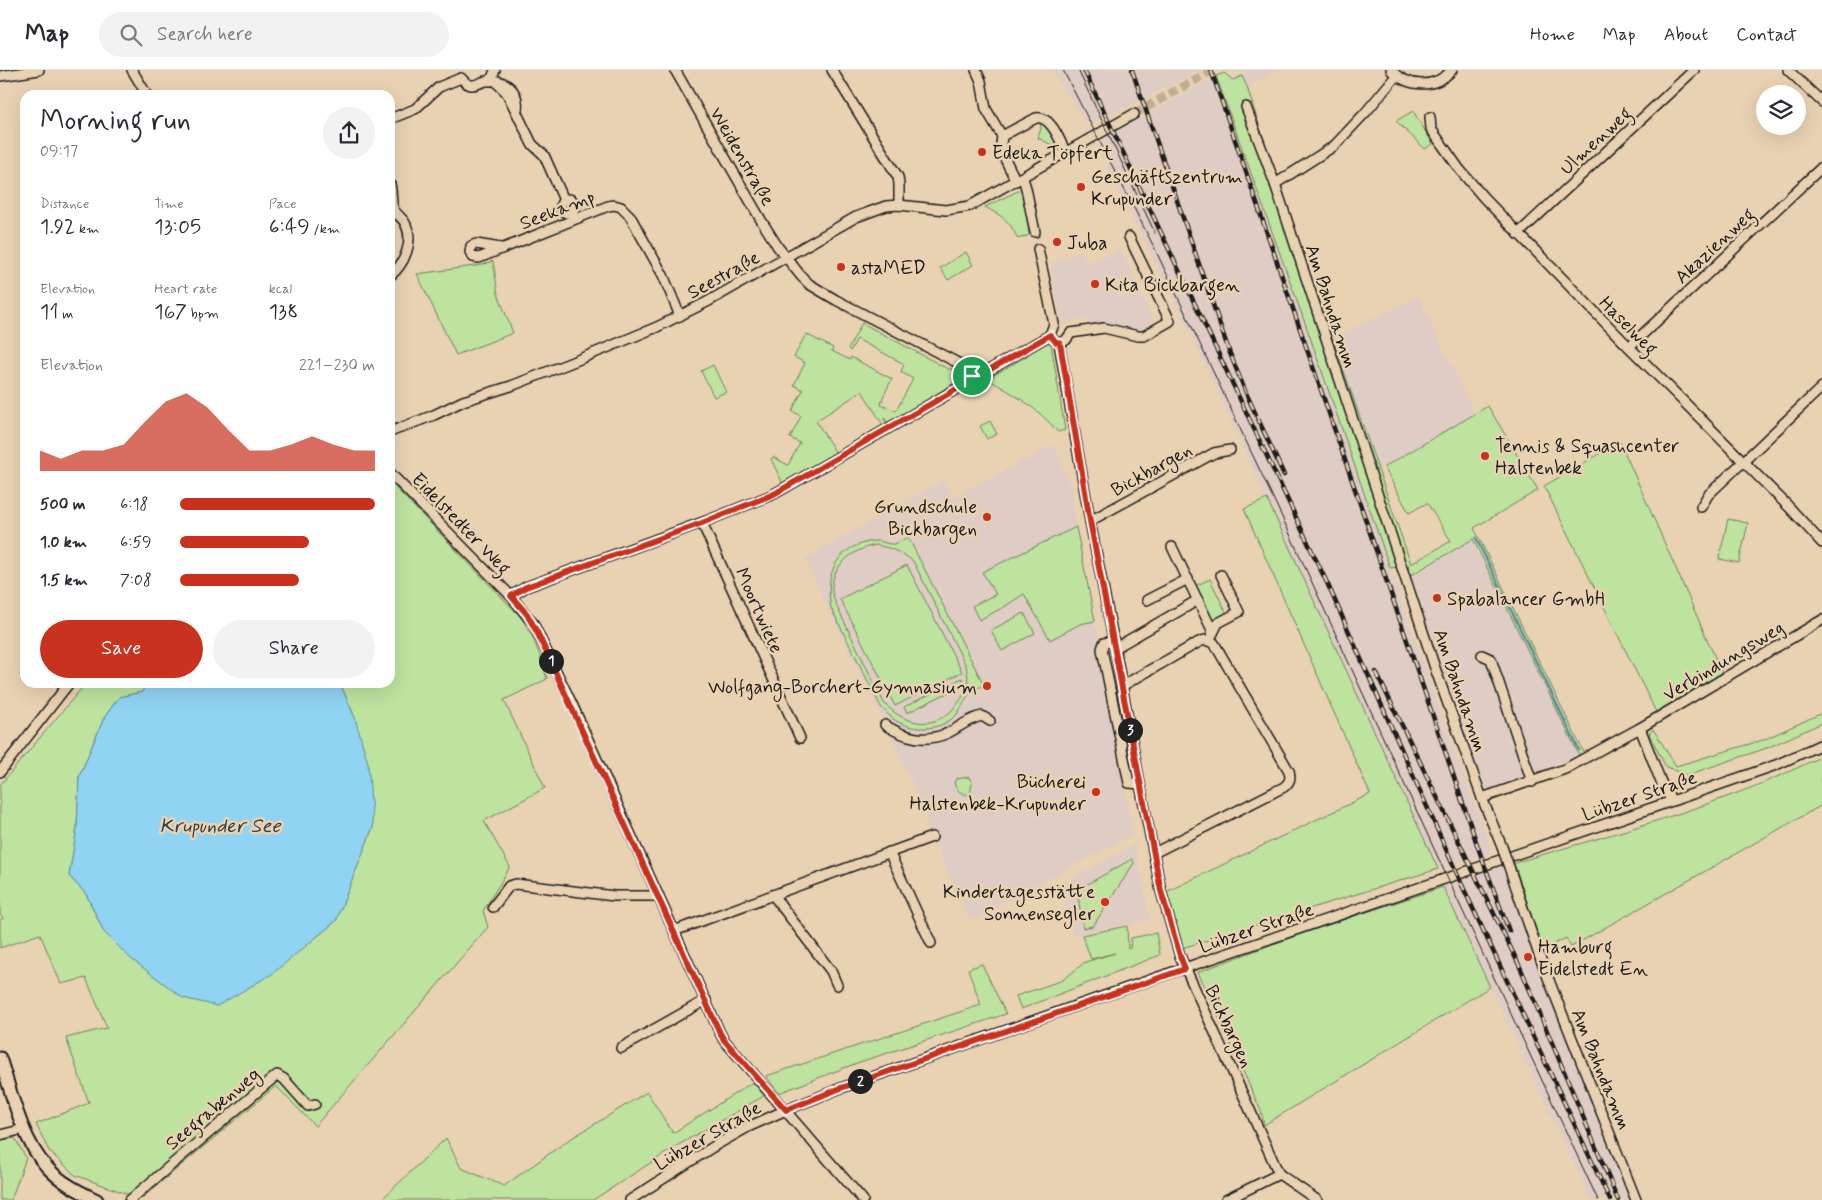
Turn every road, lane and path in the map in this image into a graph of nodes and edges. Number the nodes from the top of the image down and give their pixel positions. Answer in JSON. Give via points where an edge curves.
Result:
{"nodes":[{"id":1,"x":39,"y":70,"type":"edge"},
{"id":2,"x":132,"y":70,"type":"edge"},
{"id":3,"x":495,"y":70,"type":"edge"},
{"id":4,"x":675,"y":70,"type":"edge"},
{"id":5,"x":832,"y":70,"type":"edge"},
{"id":6,"x":976,"y":70,"type":"edge"},
{"id":7,"x":1452,"y":70,"type":"edge"},
{"id":8,"x":1694,"y":70,"type":"edge"},
{"id":9,"x":1788,"y":70,"type":"edge"},
{"id":10,"x":1394,"y":73,"type":"edge"},
{"id":11,"x":0,"y":76,"type":"edge"},
{"id":12,"x":491,"y":81,"type":"junction"},
{"id":13,"x":144,"y":90,"type":"edge"},
{"id":14,"x":1822,"y":102,"type":"edge"},
{"id":15,"x":1246,"y":107,"type":"dead end"},
{"id":16,"x":1134,"y":114,"type":"tunnel mouth"},
{"id":17,"x":395,"y":117,"type":"edge"},
{"id":18,"x":1430,"y":117,"type":"dead end"},
{"id":19,"x":1002,"y":136,"type":"junction"},
{"id":20,"x":1066,"y":153,"type":"junction"},
{"id":21,"x":1822,"y":167,"type":"edge"},
{"id":22,"x":1020,"y":180,"type":"junction"},
{"id":23,"x":1275,"y":184,"type":"junction"},
{"id":24,"x":899,"y":205,"type":"junction"},
{"id":25,"x":395,"y":210,"type":"edge"},
{"id":26,"x":571,"y":216,"type":"junction"},
{"id":27,"x":1035,"y":232,"type":"dead end"},
{"id":28,"x":1518,"y":234,"type":"junction"},
{"id":29,"x":1129,"y":237,"type":"dead end"},
{"id":30,"x":501,"y":248,"type":"dead end"},
{"id":31,"x":1038,"y":249,"type":"dead end"},
{"id":32,"x":786,"y":257,"type":"junction"},
{"id":33,"x":395,"y":271,"type":"edge"},
{"id":34,"x":680,"y":316,"type":"junction"},
{"id":35,"x":1050,"y":335,"type":"junction"},
{"id":36,"x":1060,"y":343,"type":"junction"},
{"id":37,"x":1629,"y":347,"type":"junction"},
{"id":38,"x":972,"y":376,"type":"junction"},
{"id":39,"x":1822,"y":387,"type":"edge"},
{"id":40,"x":395,"y":430,"type":"edge"},
{"id":41,"x":1230,"y":450,"type":"dead end"},
{"id":42,"x":1743,"y":461,"type":"junction"},
{"id":43,"x":395,"y":478,"type":"edge"},
{"id":44,"x":1701,"y":506,"type":"dead end"},
{"id":45,"x":1090,"y":521,"type":"junction"},
{"id":46,"x":702,"y":523,"type":"junction"},
{"id":47,"x":1822,"y":543,"type":"edge"},
{"id":48,"x":1172,"y":547,"type":"dead end"},
{"id":49,"x":1221,"y":575,"type":"dead end"},
{"id":50,"x":1188,"y":579,"type":"junction"},
{"id":51,"x":511,"y":596,"type":"junction"},
{"id":52,"x":1147,"y":600,"type":"dead end"},
{"id":53,"x":1198,"y":600,"type":"junction"},
{"id":54,"x":1822,"y":620,"type":"edge"},
{"id":55,"x":1212,"y":637,"type":"junction"},
{"id":56,"x":1115,"y":645,"type":"junction"},
{"id":57,"x":1482,"y":654,"type":"dead end"},
{"id":58,"x":1122,"y":686,"type":"junction"},
{"id":59,"x":65,"y":688,"type":"edge"},
{"id":60,"x":990,"y":720,"type":"dead end"},
{"id":61,"x":885,"y":725,"type":"dead end"},
{"id":62,"x":1640,"y":728,"type":"junction"},
{"id":63,"x":800,"y":738,"type":"dead end"},
{"id":64,"x":1822,"y":744,"type":"edge"},
{"id":65,"x":0,"y":772,"type":"edge"},
{"id":66,"x":1532,"y":782,"type":"junction"},
{"id":67,"x":1140,"y":784,"type":"junction"},
{"id":68,"x":1482,"y":798,"type":"junction"},
{"id":69,"x":1672,"y":801,"type":"junction"},
{"id":70,"x":932,"y":837,"type":"dead end"},
{"id":71,"x":889,"y":852,"type":"junction"},
{"id":72,"x":1154,"y":853,"type":"junction"},
{"id":73,"x":773,"y":895,"type":"junction"},
{"id":74,"x":659,"y":896,"type":"junction"},
{"id":75,"x":493,"y":907,"type":"dead end"},
{"id":76,"x":674,"y":931,"type":"junction"},
{"id":77,"x":931,"y":943,"type":"dead end"},
{"id":78,"x":1185,"y":969,"type":"junction"},
{"id":79,"x":837,"y":985,"type":"dead end"},
{"id":80,"x":706,"y":1000,"type":"junction"},
{"id":81,"x":620,"y":1048,"type":"dead end"},
{"id":82,"x":0,"y":1058,"type":"edge"},
{"id":83,"x":315,"y":1104,"type":"dead end"},
{"id":84,"x":786,"y":1110,"type":"junction"},
{"id":85,"x":24,"y":1129,"type":"junction"},
{"id":86,"x":0,"y":1135,"type":"edge"},
{"id":87,"x":1279,"y":1174,"type":"junction"},
{"id":88,"x":80,"y":1196,"type":"edge"},
{"id":89,"x":861,"y":1199,"type":"edge"},
{"id":90,"x":97,"y":1200,"type":"edge"},
{"id":91,"x":130,"y":1200,"type":"edge"},
{"id":92,"x":630,"y":1200,"type":"edge"},
{"id":93,"x":1226,"y":1200,"type":"edge"},
{"id":94,"x":1317,"y":1200,"type":"edge"},
{"id":95,"x":1636,"y":1200,"type":"edge"}],
"edges":[{"from":1,"to":11,"type":"street"},
{"from":2,"to":13,"type":"street"},
{"from":3,"to":12,"type":"street"},
{"from":4,"to":32,"type":"street","name":"Weidenstraße","via":[[761,220]]},
{"from":5,"to":24,"type":"street","via":[[898,176]]},
{"from":6,"to":19,"type":"street","via":[[986,109]]},
{"from":7,"to":10,"type":"street","via":[[1442,79],[1419,85]]},
{"from":8,"to":28,"type":"street","name":"Ulmenweg"},
{"from":9,"to":14,"type":"street"},
{"from":10,"to":23,"type":"street","via":[[1366,112],[1334,146]]},
{"from":12,"to":17,"type":"street","via":[[471,85],[461,78],[439,86],[415,109]]},
{"from":12,"to":26,"type":"street","via":[[499,81],[514,90],[517,110],[532,144],[547,162],[564,200],[562,210]]},
{"from":15,"to":23,"type":"street","name":"Am Bahndamm"},
{"from":16,"to":20,"type":"street","name":"Seestraße"},
{"from":18,"to":28,"type":"street","name":"Haselweg","via":[[1431,129],[1460,170]]},
{"from":19,"to":20,"type":"street","via":[[1042,117],[1048,121]]},
{"from":19,"to":22,"type":"street","via":[[1003,155]]},
{"from":20,"to":22,"type":"street","name":"Seestraße"},
{"from":21,"to":37,"type":"street","name":"Akazienweg"},
{"from":22,"to":24,"type":"street","name":"Seestraße","via":[[958,209]]},
{"from":22,"to":27,"type":"street","via":[[1026,188]]},
{"from":23,"to":68,"type":"street","name":"Am Bahndamm","via":[[1433,662]]},
{"from":24,"to":32,"type":"street","name":"Seestraße","via":[[859,216]]},
{"from":25,"to":33,"type":"street","via":[[406,224],[409,235],[405,257]]},
{"from":26,"to":30,"type":"street","name":"Seekamp"},
{"from":26,"to":34,"type":"street","name":"Seekamp","via":[[614,205],[626,211],[663,275]]},
{"from":28,"to":37,"type":"street","name":"Haselweg"},
{"from":29,"to":36,"type":"street","via":[[1170,321],[1144,336],[1104,328],[1071,333]]},
{"from":31,"to":35,"type":"street","via":[[1054,324]]},
{"from":32,"to":34,"type":"street","name":"Seestraße"},
{"from":32,"to":38,"type":"street","name":"Weidenstraße","via":[[801,276],[819,290],[960,364]]},
{"from":34,"to":40,"type":"street","name":"Seestraße","via":[[575,361]]},
{"from":35,"to":36,"type":"street"},
{"from":35,"to":38,"type":"street","via":[[989,370]]},
{"from":36,"to":45,"type":"street","name":"Bickbargen"},
{"from":37,"to":42,"type":"street","name":"Haselweg"},
{"from":38,"to":46,"type":"street","via":[[962,386],[780,492]]},
{"from":39,"to":42,"type":"street"},
{"from":41,"to":45,"type":"street","name":"Bickbargen","via":[[1214,453]]},
{"from":42,"to":44,"type":"street"},
{"from":42,"to":47,"type":"street","name":"Haselweg"},
{"from":43,"to":51,"type":"street","name":"Eidelstedter Weg"},
{"from":45,"to":56,"type":"street","name":"Bickbargen"},
{"from":46,"to":51,"type":"street","via":[[534,584]]},
{"from":46,"to":63,"type":"street","name":"Moortwiete"},
{"from":48,"to":50,"type":"street"},
{"from":49,"to":55,"type":"street","via":[[1239,612],[1218,623]]},
{"from":50,"to":52,"type":"street"},
{"from":50,"to":53,"type":"street"},
{"from":51,"to":74,"type":"street","name":"Eidelstedter Weg","via":[[527,614],[538,634]]},
{"from":53,"to":55,"type":"street"},
{"from":53,"to":56,"type":"street"},
{"from":54,"to":62,"type":"street","name":"Verbindungsweg"},
{"from":55,"to":58,"type":"street"},
{"from":55,"to":72,"type":"street","via":[[1289,770],[1290,780],[1284,787]]},
{"from":56,"to":58,"type":"street","name":"Bickbargen"},
{"from":56,"to":67,"type":"street","via":[[1104,643],[1102,649],[1129,783]]},
{"from":57,"to":66,"type":"street","via":[[1490,658]]},
{"from":58,"to":67,"type":"street","name":"Bickbargen"},
{"from":59,"to":65,"type":"street"},
{"from":60,"to":61,"type":"street","via":[[982,716],[973,718],[948,733],[928,739],[910,738]]},
{"from":62,"to":66,"type":"street","name":"Verbindungsweg","via":[[1565,769]]},
{"from":62,"to":69,"type":"street"},
{"from":64,"to":69,"type":"street","name":"Lübzer Straße"},
{"from":66,"to":68,"type":"street","name":"Verbindungsweg"},
{"from":67,"to":72,"type":"street","name":"Bickbargen"},
{"from":68,"to":95,"type":"street","name":"Am Bahndamm","bridge":true,"via":[[1539,955]]},
{"from":69,"to":78,"type":"street","name":"Lübzer Straße"},
{"from":70,"to":71,"type":"street"},
{"from":71,"to":73,"type":"street"},
{"from":71,"to":77,"type":"street"},
{"from":72,"to":78,"type":"street","name":"Bickbargen","via":[[1161,891]]},
{"from":73,"to":76,"type":"street"},
{"from":73,"to":79,"type":"street","via":[[831,972]]},
{"from":74,"to":75,"type":"street","via":[[614,896],[516,884],[509,886]]},
{"from":74,"to":76,"type":"street","name":"Eidelstedter Weg"},
{"from":76,"to":80,"type":"street","name":"Eidelstedter Weg"},
{"from":78,"to":84,"type":"street","name":"Lübzer Straße","via":[[849,1085]]},
{"from":78,"to":87,"type":"street","name":"Bickbargen"},
{"from":80,"to":81,"type":"street"},
{"from":80,"to":84,"type":"street","name":"Eidelstedter Weg","via":[[724,1040]]},
{"from":82,"to":85,"type":"main road"},
{"from":83,"to":91,"type":"street","name":"Seegrabenweg","via":[[308,1106],[277,1075]]},
{"from":84,"to":89,"type":"street","name":"Eidelstedter Weg"},
{"from":84,"to":92,"type":"street","name":"Lübzer Straße","via":[[716,1145]]},
{"from":85,"to":86,"type":"street"},
{"from":85,"to":88,"type":"main road","via":[[45,1166]]},
{"from":87,"to":93,"type":"street"},
{"from":87,"to":94,"type":"street"},
{"from":88,"to":90,"type":"main road"}]}
